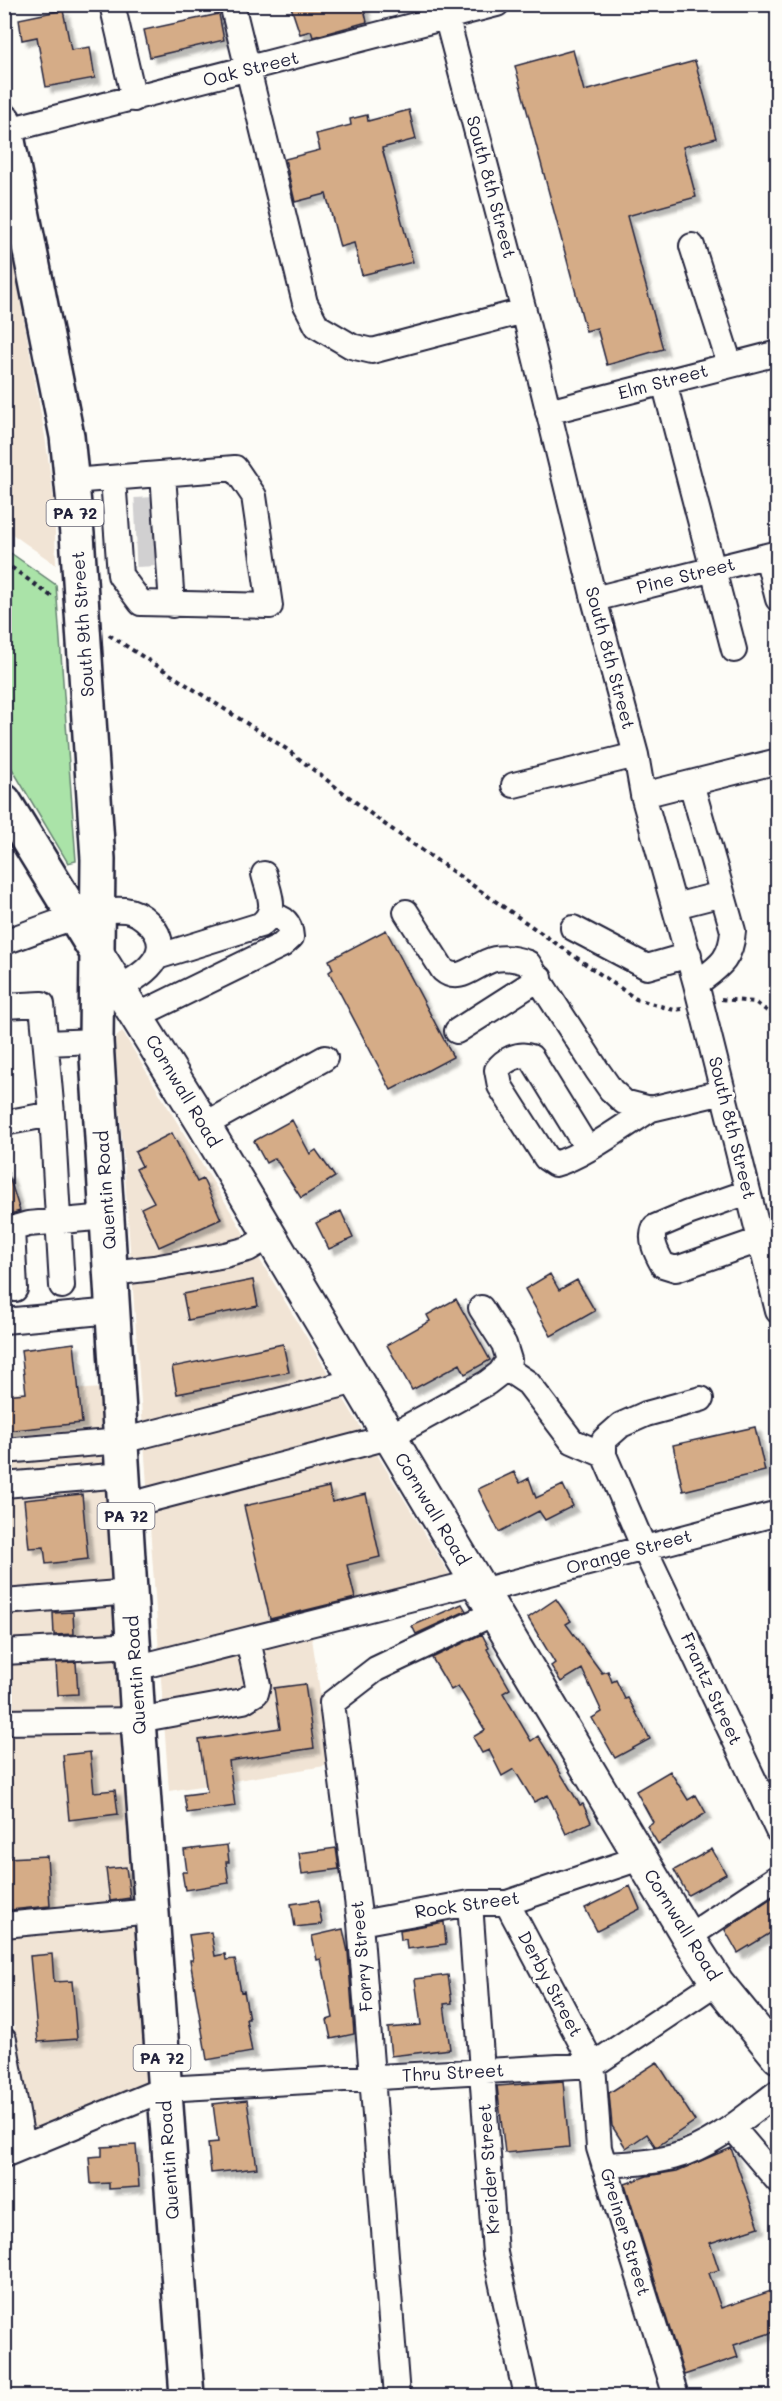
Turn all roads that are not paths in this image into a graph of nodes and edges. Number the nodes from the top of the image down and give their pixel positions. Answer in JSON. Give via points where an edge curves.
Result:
{"nodes":[{"id":1,"x":112,"y":4,"type":"edge"},
{"id":2,"x":232,"y":4,"type":"edge"},
{"id":3,"x":497,"y":4,"type":"edge"},
{"id":4,"x":445,"y":11,"type":"edge"},
{"id":5,"x":249,"y":70,"type":"junction"},
{"id":6,"x":134,"y":99,"type":"junction"},
{"id":7,"x":5,"y":128,"type":"edge"},
{"id":8,"x":692,"y":246,"type":"dead end"},
{"id":9,"x":524,"y":311,"type":"junction"},
{"id":10,"x":777,"y":353,"type":"edge"},
{"id":11,"x":730,"y":365,"type":"junction"},
{"id":12,"x":664,"y":382,"type":"junction"},
{"id":13,"x":549,"y":412,"type":"junction"},
{"id":14,"x":163,"y":474,"type":"junction"},
{"id":15,"x":113,"y":478,"type":"junction"},
{"id":16,"x":72,"y":481,"type":"junction"},
{"id":17,"x":142,"y":535,"type":"junction"},
{"id":18,"x":772,"y":555,"type":"edge"},
{"id":19,"x":712,"y":570,"type":"junction"},
{"id":20,"x":80,"y":576,"type":"junction"},
{"id":21,"x":594,"y":599,"type":"junction"},
{"id":22,"x":777,"y":599,"type":"edge"},
{"id":23,"x":172,"y":605,"type":"junction"},
{"id":24,"x":734,"y":650,"type":"dead end"},
{"id":25,"x":636,"y":755,"type":"junction"},
{"id":26,"x":777,"y":761,"type":"edge"},
{"id":27,"x":692,"y":783,"type":"junction"},
{"id":28,"x":514,"y":784,"type":"dead end"},
{"id":29,"x":643,"y":795,"type":"junction"},
{"id":30,"x":4,"y":801,"type":"edge"},
{"id":31,"x":264,"y":874,"type":"dead end"},
{"id":32,"x":722,"y":894,"type":"junction"},
{"id":33,"x":675,"y":906,"type":"junction"},
{"id":34,"x":406,"y":912,"type":"dead end"},
{"id":35,"x":86,"y":915,"type":"junction"},
{"id":36,"x":271,"y":916,"type":"junction"},
{"id":37,"x":573,"y":928,"type":"dead end"},
{"id":38,"x":4,"y":942,"type":"edge"},
{"id":39,"x":688,"y":955,"type":"junction"},
{"id":40,"x":157,"y":957,"type":"junction"},
{"id":41,"x":540,"y":978,"type":"junction"},
{"id":42,"x":696,"y":984,"type":"junction"},
{"id":43,"x":108,"y":992,"type":"junction"},
{"id":44,"x":4,"y":1006,"type":"edge"},
{"id":45,"x":137,"y":1016,"type":"junction"},
{"id":46,"x":457,"y":1030,"type":"dead end"},
{"id":47,"x":96,"y":1041,"type":"junction"},
{"id":48,"x":46,"y":1043,"type":"junction"},
{"id":49,"x":325,"y":1058,"type":"dead end"},
{"id":50,"x":723,"y":1092,"type":"junction"},
{"id":51,"x":651,"y":1109,"type":"junction"},
{"id":52,"x":52,"y":1114,"type":"junction"},
{"id":53,"x":4,"y":1123,"type":"edge"},
{"id":54,"x":204,"y":1125,"type":"junction"},
{"id":55,"x":587,"y":1148,"type":"dead end"},
{"id":56,"x":748,"y":1192,"type":"junction"},
{"id":57,"x":107,"y":1217,"type":"junction"},
{"id":58,"x":57,"y":1221,"type":"junction"},
{"id":59,"x":8,"y":1230,"type":"edge"},
{"id":60,"x":270,"y":1236,"type":"junction"},
{"id":61,"x":760,"y":1240,"type":"junction"},
{"id":62,"x":111,"y":1273,"type":"junction"},
{"id":63,"x":62,"y":1286,"type":"dead end"},
{"id":64,"x":15,"y":1289,"type":"dead end"},
{"id":65,"x":481,"y":1308,"type":"dead end"},
{"id":66,"x":113,"y":1311,"type":"junction"},
{"id":67,"x":777,"y":1311,"type":"edge"},
{"id":68,"x":4,"y":1321,"type":"edge"},
{"id":69,"x":504,"y":1367,"type":"junction"},
{"id":70,"x":356,"y":1381,"type":"junction"},
{"id":71,"x":701,"y":1399,"type":"dead end"},
{"id":72,"x":389,"y":1437,"type":"junction"},
{"id":73,"x":121,"y":1441,"type":"junction"},
{"id":74,"x":4,"y":1451,"type":"edge"},
{"id":75,"x":604,"y":1455,"type":"junction"},
{"id":76,"x":4,"y":1485,"type":"edge"},
{"id":77,"x":124,"y":1491,"type":"junction"},
{"id":78,"x":777,"y":1513,"type":"edge"},
{"id":79,"x":644,"y":1548,"type":"junction"},
{"id":80,"x":131,"y":1592,"type":"junction"},
{"id":81,"x":484,"y":1595,"type":"junction"},
{"id":82,"x":4,"y":1602,"type":"edge"},
{"id":83,"x":248,"y":1640,"type":"junction"},
{"id":84,"x":4,"y":1652,"type":"edge"},
{"id":85,"x":135,"y":1656,"type":"junction"},
{"id":86,"x":138,"y":1720,"type":"junction"},
{"id":87,"x":4,"y":1722,"type":"edge"},
{"id":88,"x":777,"y":1831,"type":"edge"},
{"id":89,"x":640,"y":1858,"type":"junction"},
{"id":90,"x":777,"y":1877,"type":"edge"},
{"id":91,"x":470,"y":1903,"type":"junction"},
{"id":92,"x":507,"y":1903,"type":"junction"},
{"id":93,"x":152,"y":1911,"type":"junction"},
{"id":94,"x":360,"y":1923,"type":"junction"},
{"id":95,"x":4,"y":1925,"type":"edge"},
{"id":96,"x":688,"y":1937,"type":"junction"},
{"id":97,"x":717,"y":1982,"type":"junction"},
{"id":98,"x":4,"y":2040,"type":"edge"},
{"id":99,"x":777,"y":2057,"type":"edge"},
{"id":100,"x":593,"y":2065,"type":"junction"},
{"id":101,"x":482,"y":2072,"type":"junction"},
{"id":102,"x":372,"y":2078,"type":"junction"},
{"id":103,"x":164,"y":2089,"type":"junction"},
{"id":104,"x":777,"y":2092,"type":"edge"},
{"id":105,"x":732,"y":2127,"type":"junction"},
{"id":106,"x":14,"y":2151,"type":"edge"},
{"id":107,"x":604,"y":2164,"type":"junction"},
{"id":108,"x":777,"y":2181,"type":"edge"},
{"id":109,"x":187,"y":2397,"type":"edge"},
{"id":110,"x":397,"y":2397,"type":"edge"},
{"id":111,"x":526,"y":2397,"type":"edge"},
{"id":112,"x":676,"y":2397,"type":"edge"}],
"edges":[{"from":1,"to":6,"type":"street"},
{"from":2,"to":5,"type":"street"},
{"from":3,"to":4,"type":"street","name":"Oak Street"},
{"from":4,"to":5,"type":"street","name":"Oak Street"},
{"from":4,"to":9,"type":"street","name":"South 8th Street"},
{"from":5,"to":6,"type":"street","name":"Oak Street"},
{"from":5,"to":9,"type":"street","via":[[305,303],[317,326],[351,346],[372,351]]},
{"from":6,"to":7,"type":"street","name":"Oak Street"},
{"from":7,"to":16,"type":"highway","name":"South 9th Street","number":"PA 72","via":[[67,436]]},
{"from":8,"to":11,"type":"street"},
{"from":9,"to":13,"type":"street","name":"South 8th Street"},
{"from":10,"to":11,"type":"street","name":"Elm Street"},
{"from":11,"to":12,"type":"street","name":"Elm Street"},
{"from":12,"to":13,"type":"street","name":"Elm Street"},
{"from":12,"to":19,"type":"street"},
{"from":13,"to":21,"type":"street","name":"South 8th Street"},
{"from":14,"to":15,"type":"street"},
{"from":14,"to":17,"type":"street"},
{"from":14,"to":23,"type":"street","via":[[235,468],[254,496],[270,606]]},
{"from":15,"to":16,"type":"street"},
{"from":15,"to":17,"type":"street"},
{"from":16,"to":20,"type":"highway","name":"South 9th Street","number":"PA 72"},
{"from":17,"to":20,"type":"street"},
{"from":17,"to":23,"type":"street"},
{"from":17,"to":23,"type":"street","via":[[141,603]]},
{"from":18,"to":19,"type":"street","name":"Pine Street"},
{"from":18,"to":22,"type":"street"},
{"from":19,"to":21,"type":"street","name":"Pine Street"},
{"from":19,"to":24,"type":"street"},
{"from":20,"to":35,"type":"highway","name":"South 9th Street","number":"PA 72","via":[[98,859]]},
{"from":21,"to":25,"type":"street","name":"South 8th Street"},
{"from":25,"to":28,"type":"street"},
{"from":25,"to":29,"type":"street","name":"South 8th Street"},
{"from":26,"to":27,"type":"street"},
{"from":27,"to":29,"type":"street"},
{"from":27,"to":32,"type":"street"},
{"from":29,"to":33,"type":"street","name":"South 8th Street"},
{"from":30,"to":35,"type":"highway","number":"PA 72"},
{"from":31,"to":36,"type":"street"},
{"from":32,"to":33,"type":"street"},
{"from":32,"to":42,"type":"street","via":[[733,931],[732,949]]},
{"from":33,"to":39,"type":"street","name":"South 8th Street"},
{"from":34,"to":41,"type":"street","via":[[448,975],[459,976],[481,963],[507,958],[528,963]]},
{"from":35,"to":38,"type":"street"},
{"from":35,"to":40,"type":"street","via":[[126,910],[138,914],[153,927],[159,949]]},
{"from":35,"to":43,"type":"highway","name":"Quentin Road","number":"PA 72"},
{"from":36,"to":40,"type":"street","via":[[261,925]]},
{"from":36,"to":45,"type":"street","via":[[280,916],[291,929],[291,937],[282,945]]},
{"from":37,"to":39,"type":"street","via":[[647,967]]},
{"from":39,"to":42,"type":"street","name":"South 8th Street"},
{"from":40,"to":43,"type":"street","via":[[142,974]]},
{"from":41,"to":46,"type":"street"},
{"from":41,"to":51,"type":"street","via":[[611,1090],[624,1102]]},
{"from":42,"to":50,"type":"street","name":"South 8th Street"},
{"from":43,"to":45,"type":"main road","name":"Cornwall Road"},
{"from":43,"to":47,"type":"highway","name":"Quentin Road","number":"PA 72"},
{"from":44,"to":48,"type":"street","via":[[42,1004]]},
{"from":45,"to":54,"type":"main road","name":"Cornwall Road"},
{"from":47,"to":48,"type":"street"},
{"from":47,"to":57,"type":"highway","name":"Quentin Road","number":"PA 72"},
{"from":48,"to":52,"type":"street"},
{"from":49,"to":54,"type":"street"},
{"from":50,"to":51,"type":"street"},
{"from":50,"to":56,"type":"street","name":"South 8th Street"},
{"from":51,"to":55,"type":"street"},
{"from":52,"to":53,"type":"street"},
{"from":52,"to":58,"type":"street"},
{"from":54,"to":60,"type":"main road","name":"Cornwall Road"},
{"from":56,"to":61,"type":"street","name":"South 8th Street"},
{"from":56,"to":61,"type":"street","via":[[655,1227],[654,1250],[663,1266],[676,1269]]},
{"from":57,"to":58,"type":"street"},
{"from":57,"to":62,"type":"highway","name":"Quentin Road","number":"PA 72"},
{"from":58,"to":59,"type":"street"},
{"from":58,"to":63,"type":"street"},
{"from":59,"to":64,"type":"street"},
{"from":60,"to":62,"type":"street","via":[[225,1256]]},
{"from":60,"to":70,"type":"main road","name":"Cornwall Road"},
{"from":61,"to":67,"type":"street","name":"South 8th Street"},
{"from":62,"to":66,"type":"highway","name":"Quentin Road","number":"PA 72"},
{"from":65,"to":69,"type":"street","via":[[504,1344],[509,1360]]},
{"from":66,"to":68,"type":"street"},
{"from":66,"to":73,"type":"highway","name":"Quentin Road","number":"PA 72"},
{"from":69,"to":72,"type":"street","via":[[488,1383]]},
{"from":69,"to":75,"type":"street","via":[[528,1383],[573,1442]]},
{"from":70,"to":72,"type":"main road","name":"Cornwall Road"},
{"from":70,"to":73,"type":"street"},
{"from":71,"to":75,"type":"street","via":[[621,1425],[604,1440]]},
{"from":72,"to":77,"type":"street"},
{"from":72,"to":81,"type":"main road","name":"Cornwall Road"},
{"from":73,"to":74,"type":"street"},
{"from":73,"to":77,"type":"highway","name":"Quentin Road","number":"PA 72"},
{"from":75,"to":79,"type":"street","name":"Frantz Street"},
{"from":76,"to":77,"type":"street"},
{"from":77,"to":80,"type":"highway","name":"Quentin Road","number":"PA 72"},
{"from":78,"to":79,"type":"street","name":"Orange Street"},
{"from":79,"to":81,"type":"street","name":"Orange Street"},
{"from":79,"to":88,"type":"street","name":"Frantz Street"},
{"from":80,"to":82,"type":"street"},
{"from":80,"to":85,"type":"highway","name":"Quentin Road","number":"PA 72"},
{"from":81,"to":83,"type":"street"},
{"from":81,"to":89,"type":"main road","name":"Cornwall Road"},
{"from":81,"to":94,"type":"street","name":"Forry Street","via":[[332,1702]]},
{"from":83,"to":85,"type":"street"},
{"from":83,"to":86,"type":"street","via":[[258,1685],[251,1697]]},
{"from":84,"to":85,"type":"street"},
{"from":85,"to":86,"type":"highway","name":"Quentin Road","number":"PA 72"},
{"from":86,"to":87,"type":"street"},
{"from":86,"to":93,"type":"highway","name":"Quentin Road","number":"PA 72"},
{"from":89,"to":92,"type":"street","name":"Rock Street"},
{"from":89,"to":96,"type":"main road","name":"Cornwall Road"},
{"from":90,"to":96,"type":"street"},
{"from":91,"to":92,"type":"street","name":"Rock Street"},
{"from":91,"to":94,"type":"street","name":"Rock Street"},
{"from":91,"to":101,"type":"street","name":"Kreider Street"},
{"from":92,"to":100,"type":"street","name":"Derby Street"},
{"from":93,"to":95,"type":"street"},
{"from":93,"to":103,"type":"highway","name":"Quentin Road","number":"PA 72"},
{"from":94,"to":102,"type":"street","name":"Forry Street"},
{"from":96,"to":97,"type":"main road","name":"Cornwall Road"},
{"from":97,"to":99,"type":"main road","name":"Cornwall Road"},
{"from":97,"to":100,"type":"street"},
{"from":98,"to":106,"type":"street"},
{"from":100,"to":101,"type":"street","name":"Thru Street"},
{"from":100,"to":107,"type":"street","name":"Greiner Street","via":[[599,2148]]},
{"from":101,"to":102,"type":"street","name":"Thru Street"},
{"from":101,"to":111,"type":"street","name":"Kreider Street","via":[[495,2253]]},
{"from":102,"to":103,"type":"street","name":"Thru Street"},
{"from":102,"to":110,"type":"street","name":"Forry Street"},
{"from":103,"to":106,"type":"street","name":"Thru Street"},
{"from":103,"to":109,"type":"highway","name":"Quentin Road","number":"PA 72"},
{"from":104,"to":105,"type":"street"},
{"from":105,"to":107,"type":"street","via":[[674,2157],[639,2164]]},
{"from":105,"to":108,"type":"street"},
{"from":107,"to":112,"type":"street","name":"Greiner Street"}]}
